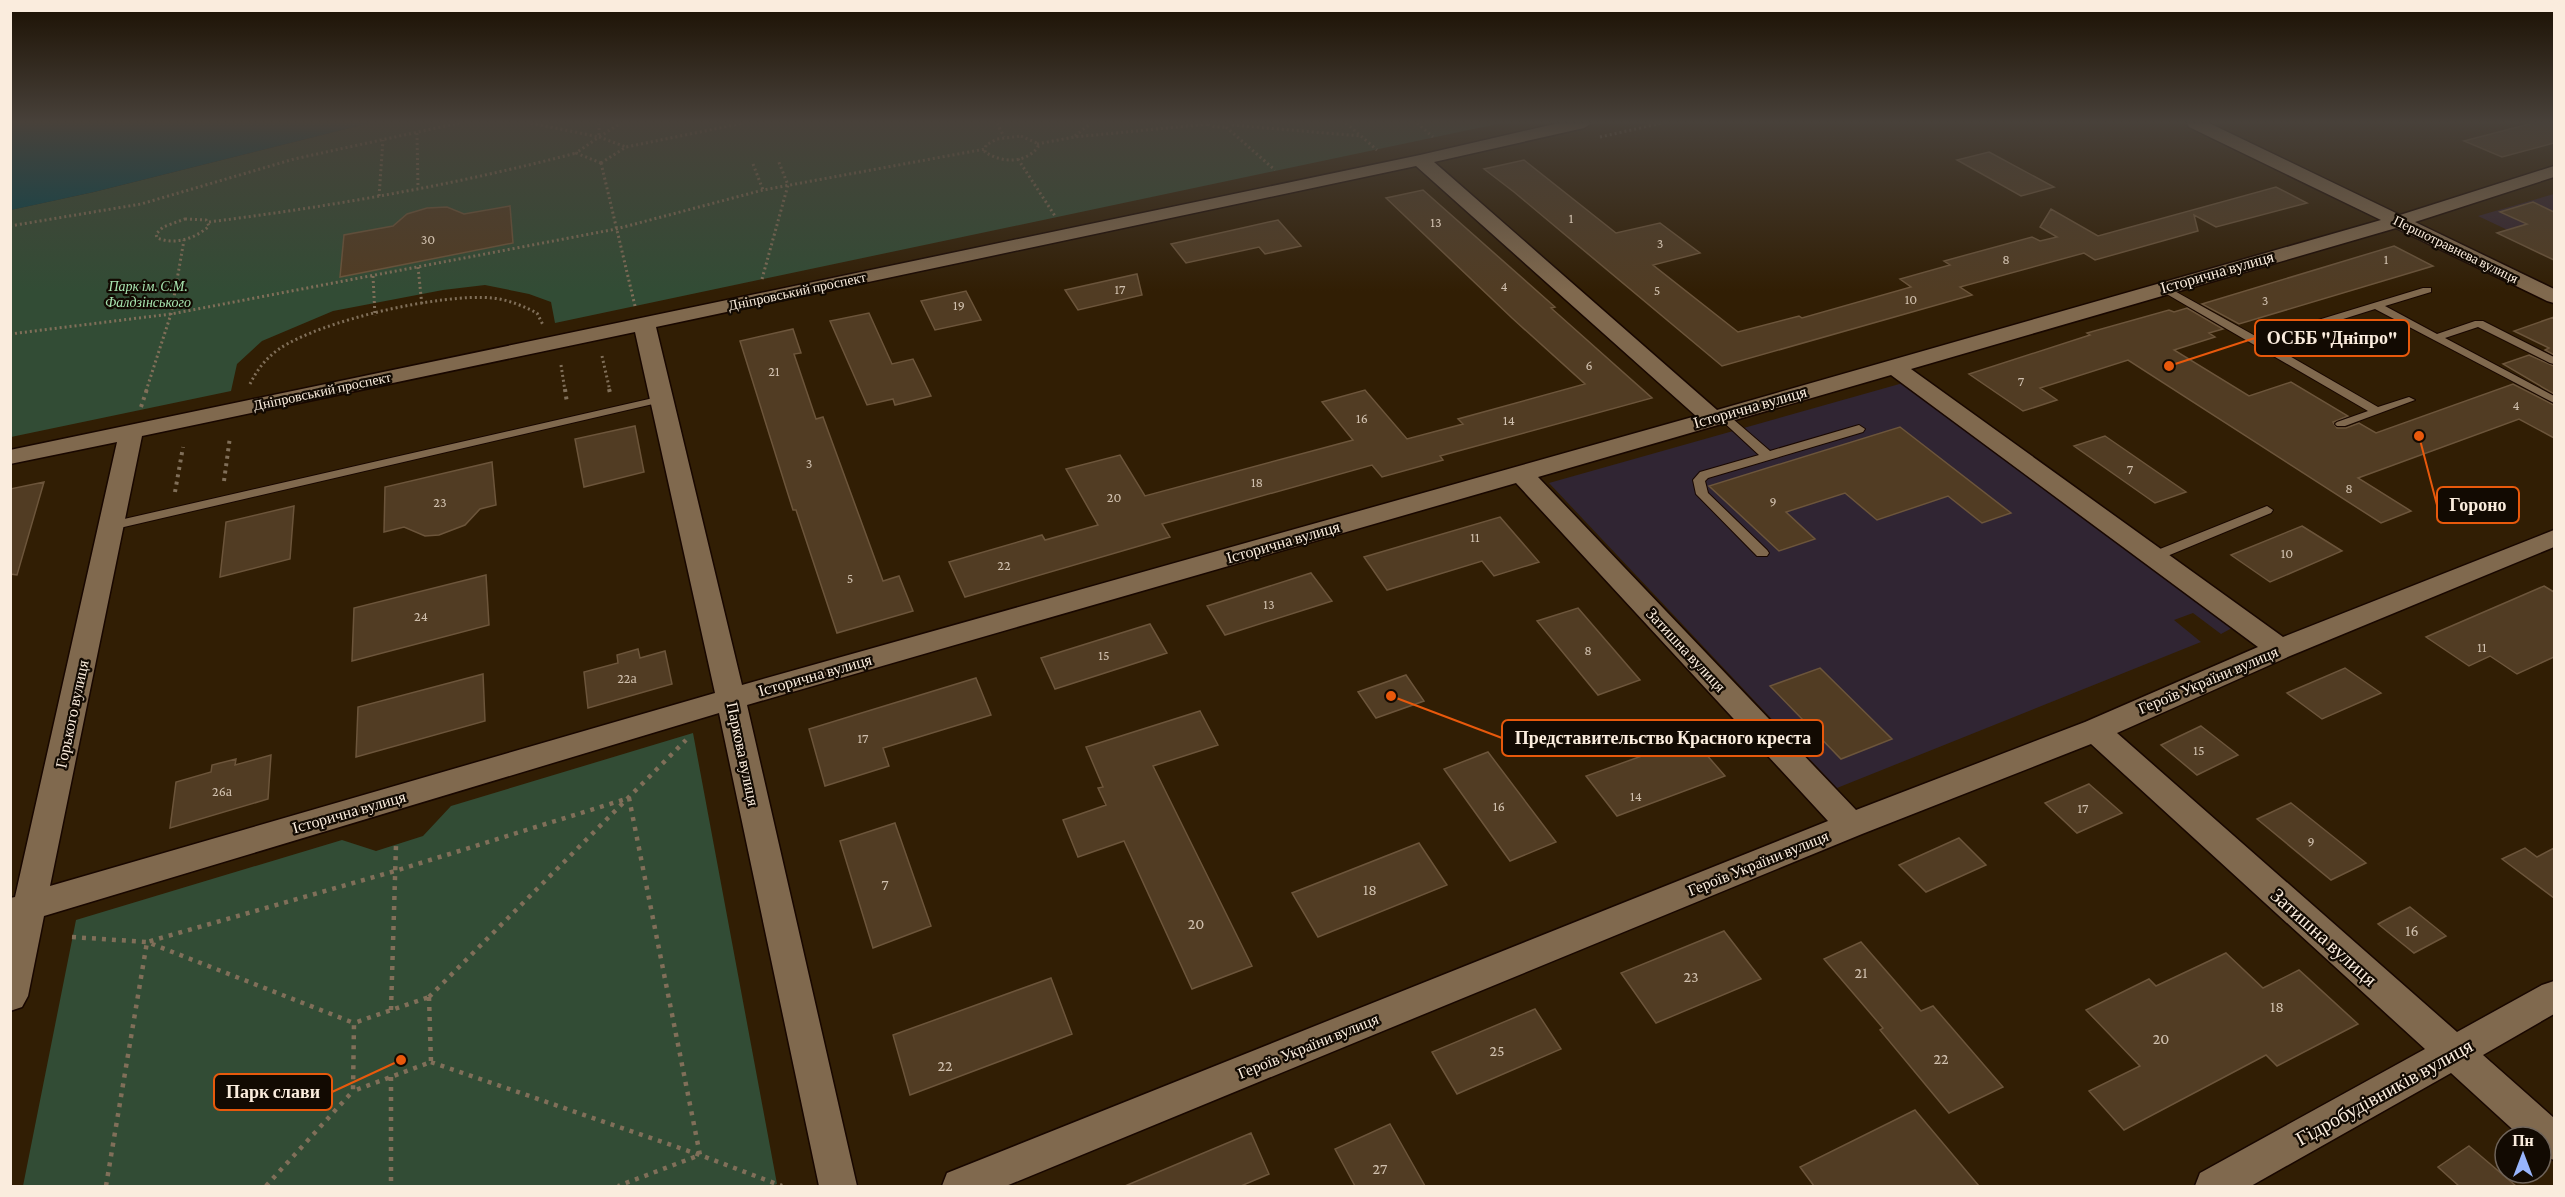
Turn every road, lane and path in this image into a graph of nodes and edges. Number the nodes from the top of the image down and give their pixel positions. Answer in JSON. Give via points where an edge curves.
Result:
{"nodes":[{"id":1,"x":226,"y":179,"type":"edge"},
{"id":2,"x":381,"y":179,"type":"edge"},
{"id":3,"x":418,"y":179,"type":"edge"},
{"id":4,"x":469,"y":179,"type":"edge"},
{"id":5,"x":605,"y":179,"type":"edge"},
{"id":6,"x":759,"y":179,"type":"edge"},
{"id":7,"x":786,"y":179,"type":"edge"},
{"id":8,"x":822,"y":179,"type":"edge"},
{"id":9,"x":1031,"y":179,"type":"edge"},
{"id":10,"x":1325,"y":179,"type":"edge"},
{"id":11,"x":1442,"y":179,"type":"edge"},
{"id":12,"x":2312,"y":179,"type":"edge"},
{"id":13,"x":2530,"y":179,"type":"edge"},
{"id":14,"x":789,"y":185,"type":"junction"},
{"id":15,"x":418,"y":188,"type":"junction"},
{"id":16,"x":763,"y":190,"type":"junction"},
{"id":17,"x":380,"y":195,"type":"junction"},
{"id":18,"x":1056,"y":217,"type":"dead end"},
{"id":19,"x":2400,"y":221,"type":"junction"},
{"id":20,"x":209,"y":222,"type":"junction"},
{"id":21,"x":10,"y":226,"type":"edge"},
{"id":22,"x":616,"y":229,"type":"junction"},
{"id":23,"x":184,"y":240,"type":"junction"},
{"id":24,"x":418,"y":267,"type":"junction"},
{"id":25,"x":373,"y":276,"type":"junction"},
{"id":26,"x":761,"y":280,"type":"dead end"},
{"id":27,"x":2162,"y":287,"type":"junction"},
{"id":28,"x":2427,"y":290,"type":"dead end"},
{"id":29,"x":2554,"y":297,"type":"edge"},
{"id":30,"x":422,"y":306,"type":"junction"},
{"id":31,"x":2376,"y":306,"type":"junction"},
{"id":32,"x":171,"y":314,"type":"junction"},
{"id":33,"x":639,"y":315,"type":"junction"},
{"id":34,"x":375,"y":316,"type":"junction"},
{"id":35,"x":544,"y":329,"type":"dead end"},
{"id":36,"x":10,"y":334,"type":"edge"},
{"id":37,"x":2436,"y":338,"type":"junction"},
{"id":38,"x":2258,"y":342,"type":"junction"},
{"id":39,"x":2554,"y":361,"type":"edge"},
{"id":40,"x":561,"y":365,"type":"dead end"},
{"id":41,"x":1893,"y":366,"type":"junction"},
{"id":42,"x":247,"y":392,"type":"dead end"},
{"id":43,"x":662,"y":399,"type":"junction"},
{"id":44,"x":2409,"y":400,"type":"dead end"},
{"id":45,"x":2554,"y":400,"type":"edge"},
{"id":46,"x":568,"y":411,"type":"dead end"},
{"id":47,"x":2377,"y":411,"type":"junction"},
{"id":48,"x":1717,"y":417,"type":"junction"},
{"id":49,"x":136,"y":420,"type":"junction"},
{"id":50,"x":2341,"y":424,"type":"dead end"},
{"id":51,"x":1859,"y":429,"type":"dead end"},
{"id":52,"x":183,"y":447,"type":"dead end"},
{"id":53,"x":1767,"y":455,"type":"junction"},
{"id":54,"x":10,"y":457,"type":"edge"},
{"id":55,"x":1521,"y":474,"type":"junction"},
{"id":56,"x":173,"y":501,"type":"dead end"},
{"id":57,"x":2267,"y":510,"type":"dead end"},
{"id":58,"x":111,"y":526,"type":"junction"},
{"id":59,"x":2554,"y":538,"type":"edge"},
{"id":60,"x":1762,"y":553,"type":"dead end"},
{"id":61,"x":2155,"y":556,"type":"junction"},
{"id":62,"x":2280,"y":649,"type":"junction"},
{"id":63,"x":731,"y":699,"type":"junction"},
{"id":64,"x":2095,"y":730,"type":"junction"},
{"id":65,"x":693,"y":733,"type":"dead end"},
{"id":66,"x":629,"y":798,"type":"junction"},
{"id":67,"x":1851,"y":825,"type":"junction"},
{"id":68,"x":396,"y":845,"type":"dead end"},
{"id":69,"x":395,"y":871,"type":"junction"},
{"id":70,"x":21,"y":909,"type":"edge"},
{"id":71,"x":72,"y":937,"type":"dead end"},
{"id":72,"x":147,"y":942,"type":"junction"},
{"id":73,"x":10,"y":996,"type":"edge"},
{"id":74,"x":2554,"y":996,"type":"edge"},
{"id":75,"x":429,"y":997,"type":"junction"},
{"id":76,"x":391,"y":1010,"type":"junction"},
{"id":77,"x":354,"y":1023,"type":"junction"},
{"id":78,"x":2453,"y":1053,"type":"junction"},
{"id":79,"x":432,"y":1062,"type":"junction"},
{"id":80,"x":391,"y":1077,"type":"junction"},
{"id":81,"x":353,"y":1091,"type":"junction"},
{"id":82,"x":2554,"y":1142,"type":"edge"},
{"id":83,"x":700,"y":1155,"type":"junction"},
{"id":84,"x":106,"y":1186,"type":"edge"},
{"id":85,"x":266,"y":1186,"type":"edge"},
{"id":86,"x":392,"y":1186,"type":"edge"},
{"id":87,"x":618,"y":1186,"type":"edge"},
{"id":88,"x":782,"y":1186,"type":"edge"},
{"id":89,"x":838,"y":1186,"type":"edge"},
{"id":90,"x":961,"y":1186,"type":"edge"},
{"id":91,"x":2214,"y":1186,"type":"edge"}],
"edges":[{"from":1,"to":21,"type":"path","via":[[141,204]]},
{"from":2,"to":17,"type":"path"},
{"from":3,"to":15,"type":"path"},
{"from":4,"to":15,"type":"path"},
{"from":5,"to":22,"type":"path"},
{"from":6,"to":16,"type":"path"},
{"from":7,"to":14,"type":"path"},
{"from":8,"to":14,"type":"path"},
{"from":9,"to":18,"type":"path"},
{"from":10,"to":33,"type":"street","name":"Дніпровський проспект"},
{"from":11,"to":48,"type":"street"},
{"from":12,"to":19,"type":"street","name":"Першотравнева вулиця"},
{"from":13,"to":19,"type":"street","name":"Історична вулиця"},
{"from":14,"to":16,"type":"path"},
{"from":14,"to":26,"type":"path"},
{"from":15,"to":17,"type":"path"},
{"from":16,"to":22,"type":"path"},
{"from":17,"to":20,"type":"path"},
{"from":19,"to":27,"type":"street","name":"Історична вулиця"},
{"from":19,"to":29,"type":"street","name":"Першотравнева вулиця"},
{"from":20,"to":23,"type":"path","via":[[206,230]]},
{"from":20,"to":23,"type":"path","via":[[185,219],[163,227],[156,234],[167,241]]},
{"from":22,"to":24,"type":"path"},
{"from":22,"to":33,"type":"path"},
{"from":23,"to":32,"type":"path"},
{"from":24,"to":25,"type":"path"},
{"from":24,"to":30,"type":"path"},
{"from":25,"to":32,"type":"path"},
{"from":25,"to":34,"type":"path"},
{"from":27,"to":38,"type":"lane"},
{"from":27,"to":41,"type":"street","name":"Історична вулиця"},
{"from":28,"to":31,"type":"lane"},
{"from":30,"to":34,"type":"path"},
{"from":30,"to":35,"type":"path","via":[[487,298],[514,302],[537,313]]},
{"from":31,"to":37,"type":"lane"},
{"from":31,"to":38,"type":"lane"},
{"from":32,"to":36,"type":"path"},
{"from":32,"to":49,"type":"path"},
{"from":33,"to":43,"type":"street","name":"Паркова вулиця"},
{"from":33,"to":49,"type":"street","name":"Дніпровський проспект"},
{"from":34,"to":42,"type":"path","via":[[317,330],[282,347],[255,371]]},
{"from":37,"to":39,"type":"lane","via":[[2479,323]]},
{"from":37,"to":45,"type":"lane"},
{"from":38,"to":47,"type":"lane"},
{"from":40,"to":46,"type":"path"},
{"from":41,"to":48,"type":"street","name":"Історична вулиця"},
{"from":41,"to":61,"type":"street"},
{"from":43,"to":58,"type":"lane"},
{"from":43,"to":63,"type":"street","name":"Паркова вулиця"},
{"from":44,"to":47,"type":"lane"},
{"from":47,"to":50,"type":"lane"},
{"from":48,"to":53,"type":"lane"},
{"from":48,"to":55,"type":"street","name":"Історична вулиця"},
{"from":49,"to":54,"type":"street","name":"Дніпровський проспект"},
{"from":49,"to":58,"type":"street","name":"Горького вулиця"},
{"from":51,"to":53,"type":"lane"},
{"from":52,"to":56,"type":"path"},
{"from":53,"to":60,"type":"lane","via":[[1699,480],[1702,494]]},
{"from":55,"to":63,"type":"street","name":"Історична вулиця"},
{"from":55,"to":67,"type":"street","name":"Затишна вулиця"},
{"from":57,"to":61,"type":"lane"},
{"from":58,"to":70,"type":"street","name":"Горького вулиця"},
{"from":59,"to":62,"type":"street","name":"Героїв України вулиця"},
{"from":61,"to":62,"type":"street"},
{"from":62,"to":64,"type":"street","name":"Героїв України вулиця"},
{"from":63,"to":70,"type":"street","name":"Історична вулиця"},
{"from":63,"to":89,"type":"street","name":"Паркова вулиця"},
{"from":64,"to":67,"type":"street","name":"Героїв України вулиця"},
{"from":64,"to":78,"type":"street","name":"Затишна вулиця"},
{"from":65,"to":66,"type":"path"},
{"from":66,"to":69,"type":"path"},
{"from":66,"to":75,"type":"path"},
{"from":66,"to":83,"type":"path"},
{"from":67,"to":90,"type":"street","name":"Героїв України вулиця"},
{"from":68,"to":69,"type":"path"},
{"from":69,"to":72,"type":"path"},
{"from":69,"to":76,"type":"path"},
{"from":70,"to":73,"type":"street","name":"Горького вулиця"},
{"from":71,"to":72,"type":"path"},
{"from":72,"to":77,"type":"path"},
{"from":72,"to":84,"type":"path"},
{"from":74,"to":78,"type":"street","name":"Гідробудівників вулиця"},
{"from":75,"to":76,"type":"path"},
{"from":75,"to":79,"type":"path"},
{"from":76,"to":77,"type":"path"},
{"from":77,"to":81,"type":"path"},
{"from":78,"to":82,"type":"street","name":"Затишна вулиця"},
{"from":78,"to":91,"type":"street","name":"Гідробудівників вулиця"},
{"from":79,"to":80,"type":"path"},
{"from":79,"to":83,"type":"path"},
{"from":80,"to":81,"type":"path"},
{"from":80,"to":86,"type":"path"},
{"from":81,"to":85,"type":"path"},
{"from":83,"to":87,"type":"path"},
{"from":83,"to":88,"type":"path"}]}
